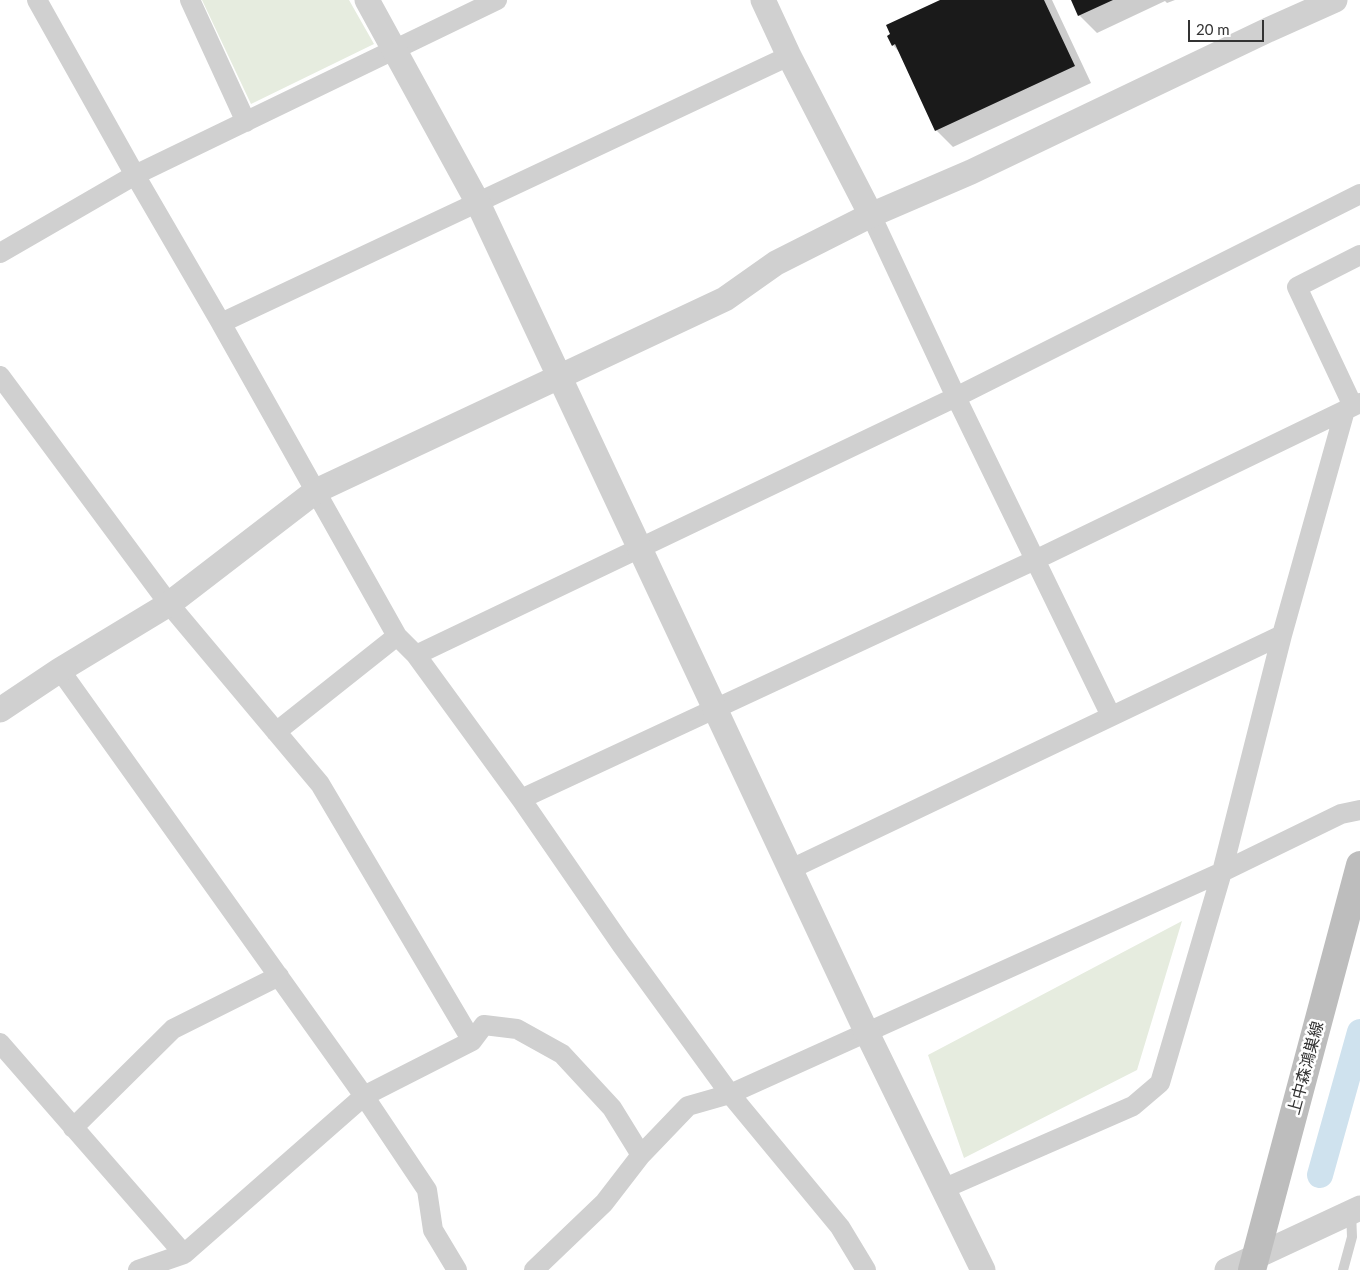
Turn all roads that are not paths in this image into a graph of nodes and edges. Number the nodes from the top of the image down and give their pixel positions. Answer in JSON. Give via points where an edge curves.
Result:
{"nodes":[{"id":1,"x":37,"y":0,"type":"edge"},
{"id":2,"x":190,"y":0,"type":"edge"},
{"id":3,"x":367,"y":0,"type":"edge"},
{"id":4,"x":496,"y":0,"type":"edge"},
{"id":5,"x":763,"y":0,"type":"edge"},
{"id":6,"x":1336,"y":0,"type":"edge"},
{"id":7,"x":394,"y":49,"type":"junction"},
{"id":8,"x":789,"y":56,"type":"junction"},
{"id":9,"x":246,"y":122,"type":"junction"},
{"id":10,"x":134,"y":175,"type":"junction"},
{"id":11,"x":1360,"y":194,"type":"edge"},
{"id":12,"x":477,"y":202,"type":"junction"},
{"id":13,"x":871,"y":215,"type":"junction"},
{"id":14,"x":0,"y":252,"type":"edge"},
{"id":15,"x":1360,"y":255,"type":"edge"},
{"id":16,"x":221,"y":323,"type":"junction"},
{"id":17,"x":0,"y":376,"type":"edge"},
{"id":18,"x":559,"y":377,"type":"junction"},
{"id":19,"x":956,"y":397,"type":"junction"},
{"id":20,"x":1353,"y":406,"type":"edge"},
{"id":21,"x":316,"y":491,"type":"junction"},
{"id":22,"x":639,"y":548,"type":"junction"},
{"id":23,"x":1035,"y":560,"type":"junction"},
{"id":24,"x":169,"y":604,"type":"junction"},
{"id":25,"x":1282,"y":635,"type":"junction"},
{"id":26,"x":397,"y":636,"type":"junction"},
{"id":27,"x":416,"y":655,"type":"junction"},
{"id":28,"x":60,"y":670,"type":"junction"},
{"id":29,"x":714,"y":707,"type":"junction"},
{"id":30,"x":0,"y":710,"type":"edge"},
{"id":31,"x":1111,"y":716,"type":"junction"},
{"id":32,"x":276,"y":732,"type":"junction"},
{"id":33,"x":521,"y":799,"type":"junction"},
{"id":34,"x":1360,"y":810,"type":"edge"},
{"id":35,"x":1360,"y":865,"type":"edge"},
{"id":36,"x":790,"y":869,"type":"junction"},
{"id":37,"x":1222,"y":872,"type":"junction"},
{"id":38,"x":279,"y":976,"type":"junction"},
{"id":39,"x":867,"y":1033,"type":"junction"},
{"id":40,"x":472,"y":1041,"type":"junction"},
{"id":41,"x":0,"y":1043,"type":"edge"},
{"id":42,"x":730,"y":1094,"type":"junction"},
{"id":43,"x":364,"y":1096,"type":"junction"},
{"id":44,"x":73,"y":1128,"type":"junction"},
{"id":45,"x":641,"y":1155,"type":"junction"},
{"id":46,"x":943,"y":1190,"type":"junction"},
{"id":47,"x":1356,"y":1210,"type":"edge"},
{"id":48,"x":184,"y":1254,"type":"junction"},
{"id":49,"x":1254,"y":1263,"type":"edge"},
{"id":50,"x":138,"y":1270,"type":"edge"},
{"id":51,"x":457,"y":1270,"type":"edge"},
{"id":52,"x":534,"y":1270,"type":"edge"},
{"id":53,"x":866,"y":1270,"type":"edge"},
{"id":54,"x":983,"y":1270,"type":"edge"},
{"id":55,"x":1227,"y":1270,"type":"edge"},
{"id":56,"x":1343,"y":1270,"type":"edge"}],
"edges":[{"from":1,"to":10,"type":"street"},
{"from":2,"to":9,"type":"street"},
{"from":3,"to":7,"type":"street"},
{"from":4,"to":7,"type":"street"},
{"from":5,"to":8,"type":"street"},
{"from":6,"to":13,"type":"street","via":[[971,172]]},
{"from":7,"to":9,"type":"street"},
{"from":7,"to":12,"type":"street"},
{"from":8,"to":12,"type":"street"},
{"from":8,"to":13,"type":"street"},
{"from":9,"to":10,"type":"street"},
{"from":10,"to":14,"type":"street"},
{"from":10,"to":16,"type":"street"},
{"from":11,"to":19,"type":"street"},
{"from":12,"to":16,"type":"street"},
{"from":12,"to":18,"type":"street"},
{"from":13,"to":18,"type":"street","via":[[776,263],[725,299]]},
{"from":13,"to":19,"type":"street"},
{"from":15,"to":20,"type":"street","via":[[1297,287]]},
{"from":16,"to":21,"type":"street"},
{"from":17,"to":24,"type":"street"},
{"from":18,"to":21,"type":"street"},
{"from":18,"to":22,"type":"street"},
{"from":19,"to":22,"type":"street"},
{"from":19,"to":23,"type":"street"},
{"from":20,"to":23,"type":"street"},
{"from":20,"to":25,"type":"street"},
{"from":21,"to":24,"type":"street"},
{"from":21,"to":26,"type":"street"},
{"from":22,"to":27,"type":"street"},
{"from":22,"to":29,"type":"street"},
{"from":23,"to":29,"type":"street"},
{"from":23,"to":31,"type":"street"},
{"from":24,"to":28,"type":"street"},
{"from":24,"to":32,"type":"street"},
{"from":25,"to":31,"type":"street"},
{"from":25,"to":37,"type":"street"},
{"from":26,"to":27,"type":"street"},
{"from":26,"to":32,"type":"street"},
{"from":27,"to":33,"type":"street"},
{"from":28,"to":30,"type":"street"},
{"from":28,"to":38,"type":"street"},
{"from":29,"to":33,"type":"street"},
{"from":29,"to":36,"type":"street"},
{"from":31,"to":36,"type":"street"},
{"from":32,"to":40,"type":"street","via":[[320,784]]},
{"from":33,"to":42,"type":"street"},
{"from":34,"to":37,"type":"street","via":[[1341,814]]},
{"from":35,"to":49,"type":"main road","name":"上中森鴻巣線"},
{"from":36,"to":39,"type":"street"},
{"from":37,"to":39,"type":"street"},
{"from":37,"to":46,"type":"street","via":[[1160,1083],[1133,1106]]},
{"from":38,"to":43,"type":"street"},
{"from":38,"to":44,"type":"street","via":[[173,1029]]},
{"from":39,"to":42,"type":"street"},
{"from":39,"to":46,"type":"street"},
{"from":40,"to":43,"type":"street"},
{"from":40,"to":45,"type":"street","via":[[484,1025],[517,1029],[562,1054],[612,1108]]},
{"from":41,"to":44,"type":"street"},
{"from":42,"to":45,"type":"street","via":[[688,1106]]},
{"from":42,"to":53,"type":"street","via":[[840,1227]]},
{"from":43,"to":48,"type":"street"},
{"from":43,"to":51,"type":"street","via":[[427,1190],[433,1230]]},
{"from":44,"to":48,"type":"street"},
{"from":45,"to":52,"type":"street","via":[[604,1203]]},
{"from":46,"to":54,"type":"street"},
{"from":47,"to":49,"type":"street"},
{"from":47,"to":56,"type":"lane"},
{"from":48,"to":50,"type":"street"},
{"from":49,"to":55,"type":"street"}]}
